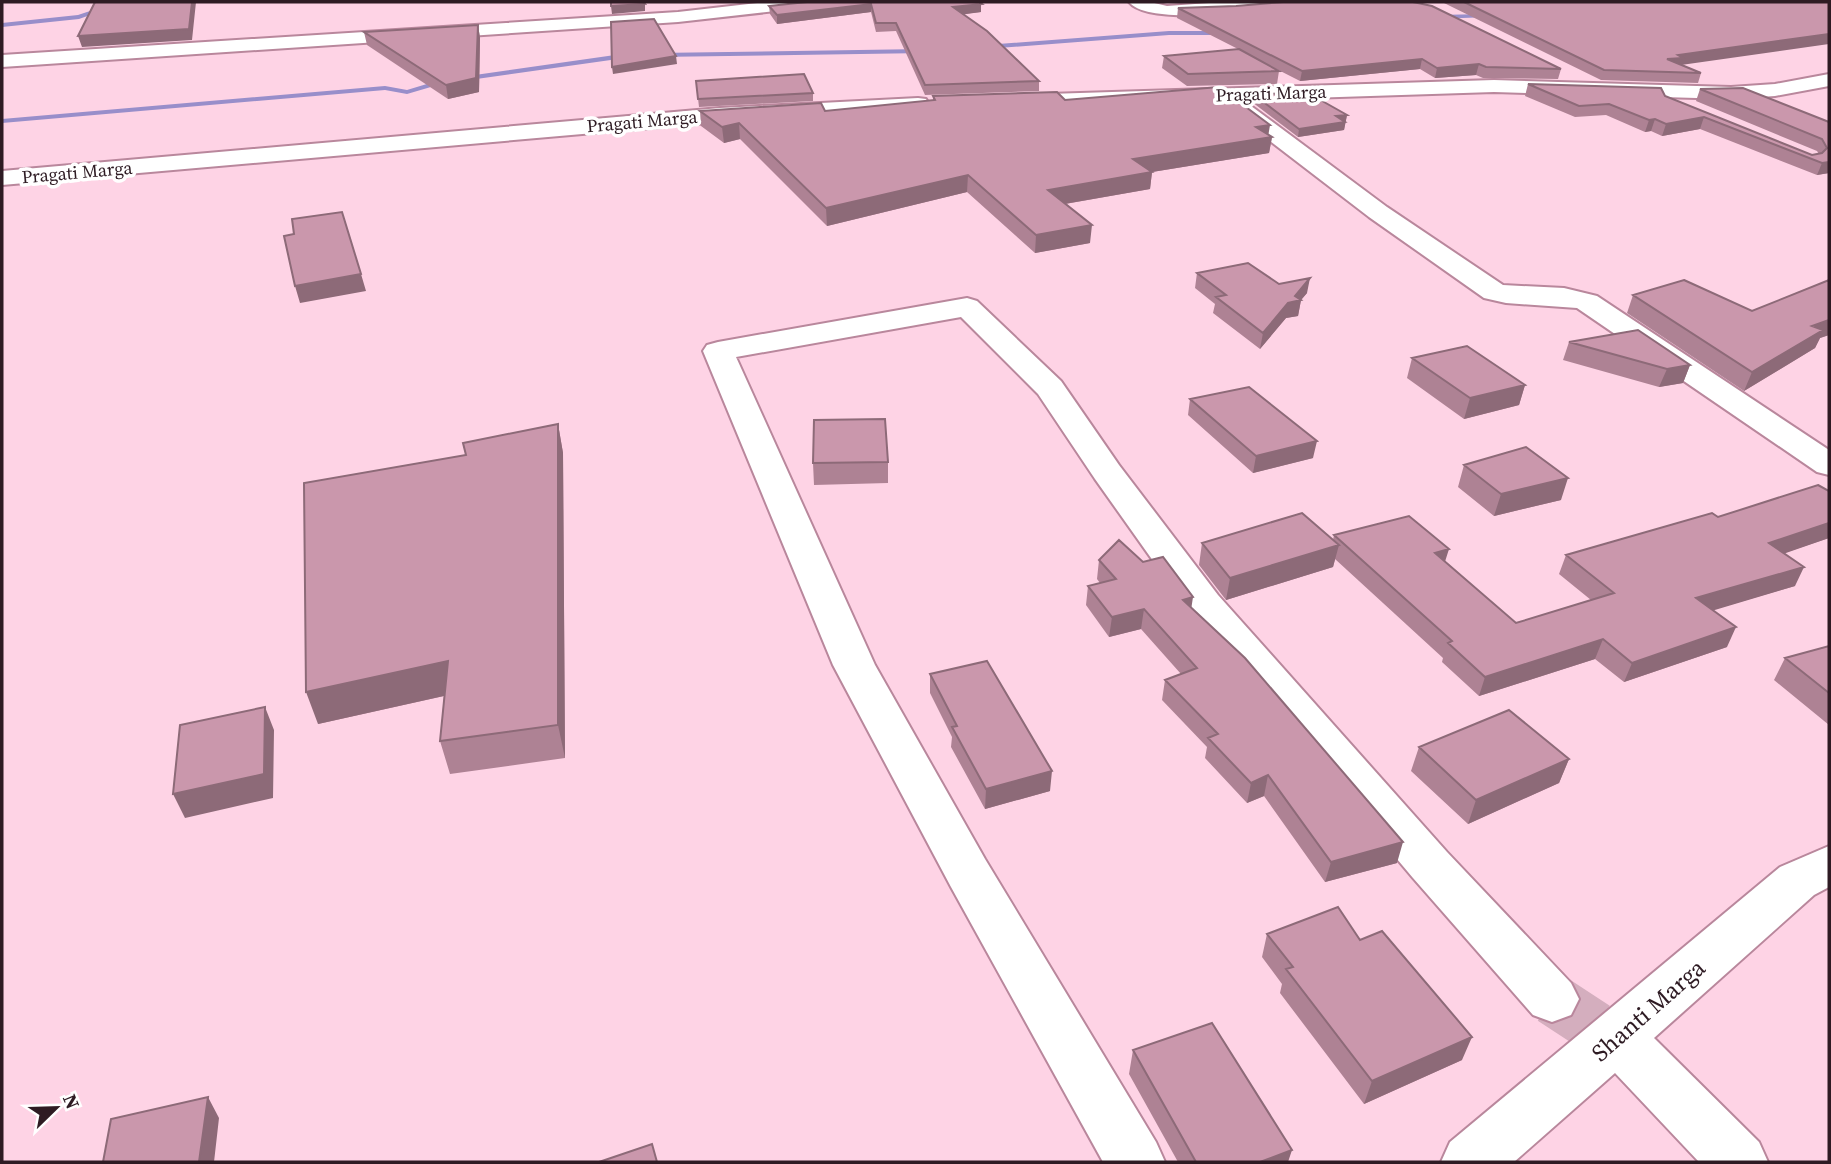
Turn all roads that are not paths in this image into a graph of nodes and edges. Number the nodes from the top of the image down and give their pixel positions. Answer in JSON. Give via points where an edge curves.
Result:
{"nodes":[{"id":1,"x":812,"y":2,"type":"edge"},
{"id":2,"x":1138,"y":2,"type":"edge"},
{"id":3,"x":1297,"y":2,"type":"edge"},
{"id":4,"x":678,"y":10,"type":"edge"},
{"id":5,"x":2,"y":61,"type":"edge"},
{"id":6,"x":1565,"y":72,"type":"dead end"},
{"id":7,"x":1828,"y":81,"type":"edge"},
{"id":8,"x":1602,"y":89,"type":"junction"},
{"id":9,"x":1649,"y":90,"type":"junction"},
{"id":10,"x":1223,"y":94,"type":"junction"},
{"id":11,"x":994,"y":101,"type":"edge"},
{"id":12,"x":940,"y":103,"type":"edge"},
{"id":13,"x":1698,"y":111,"type":"edge"},
{"id":14,"x":2,"y":178,"type":"edge"},
{"id":15,"x":1829,"y":465,"type":"edge"},
{"id":16,"x":1829,"y":865,"type":"edge"},
{"id":17,"x":1552,"y":999,"type":"tunnel mouth"},
{"id":18,"x":1627,"y":1048,"type":"tunnel mouth"},
{"id":19,"x":1135,"y":1162,"type":"edge"},
{"id":20,"x":1471,"y":1162,"type":"edge"},
{"id":21,"x":1738,"y":1162,"type":"edge"}],
"edges":[{"from":1,"to":4,"type":"street"},
{"from":2,"to":3,"type":"street","via":[[1167,11]]},
{"from":4,"to":5,"type":"street"},
{"from":6,"to":8,"type":"street"},
{"from":7,"to":9,"type":"street","name":"Pragati Marga","via":[[1731,93]]},
{"from":8,"to":9,"type":"street","name":"Pragati Marga"},
{"from":8,"to":10,"type":"street","name":"Pragati Marga","via":[[1494,86]]},
{"from":9,"to":13,"type":"street"},
{"from":10,"to":11,"type":"street","name":"Pragati Marga"},
{"from":10,"to":15,"type":"street","via":[[1378,212],[1494,292],[1513,297],[1569,296],[1587,302]]},
{"from":12,"to":14,"type":"street","name":"Pragati Marga","via":[[720,115]]},
{"from":16,"to":20,"type":"street","name":"Shanti Marga","via":[[1797,881]]},
{"from":17,"to":19,"type":"street","via":[[1203,604],[1050,388],[967,307],[718,351],[854,665]]},
{"from":18,"to":21,"type":"street"}]}
